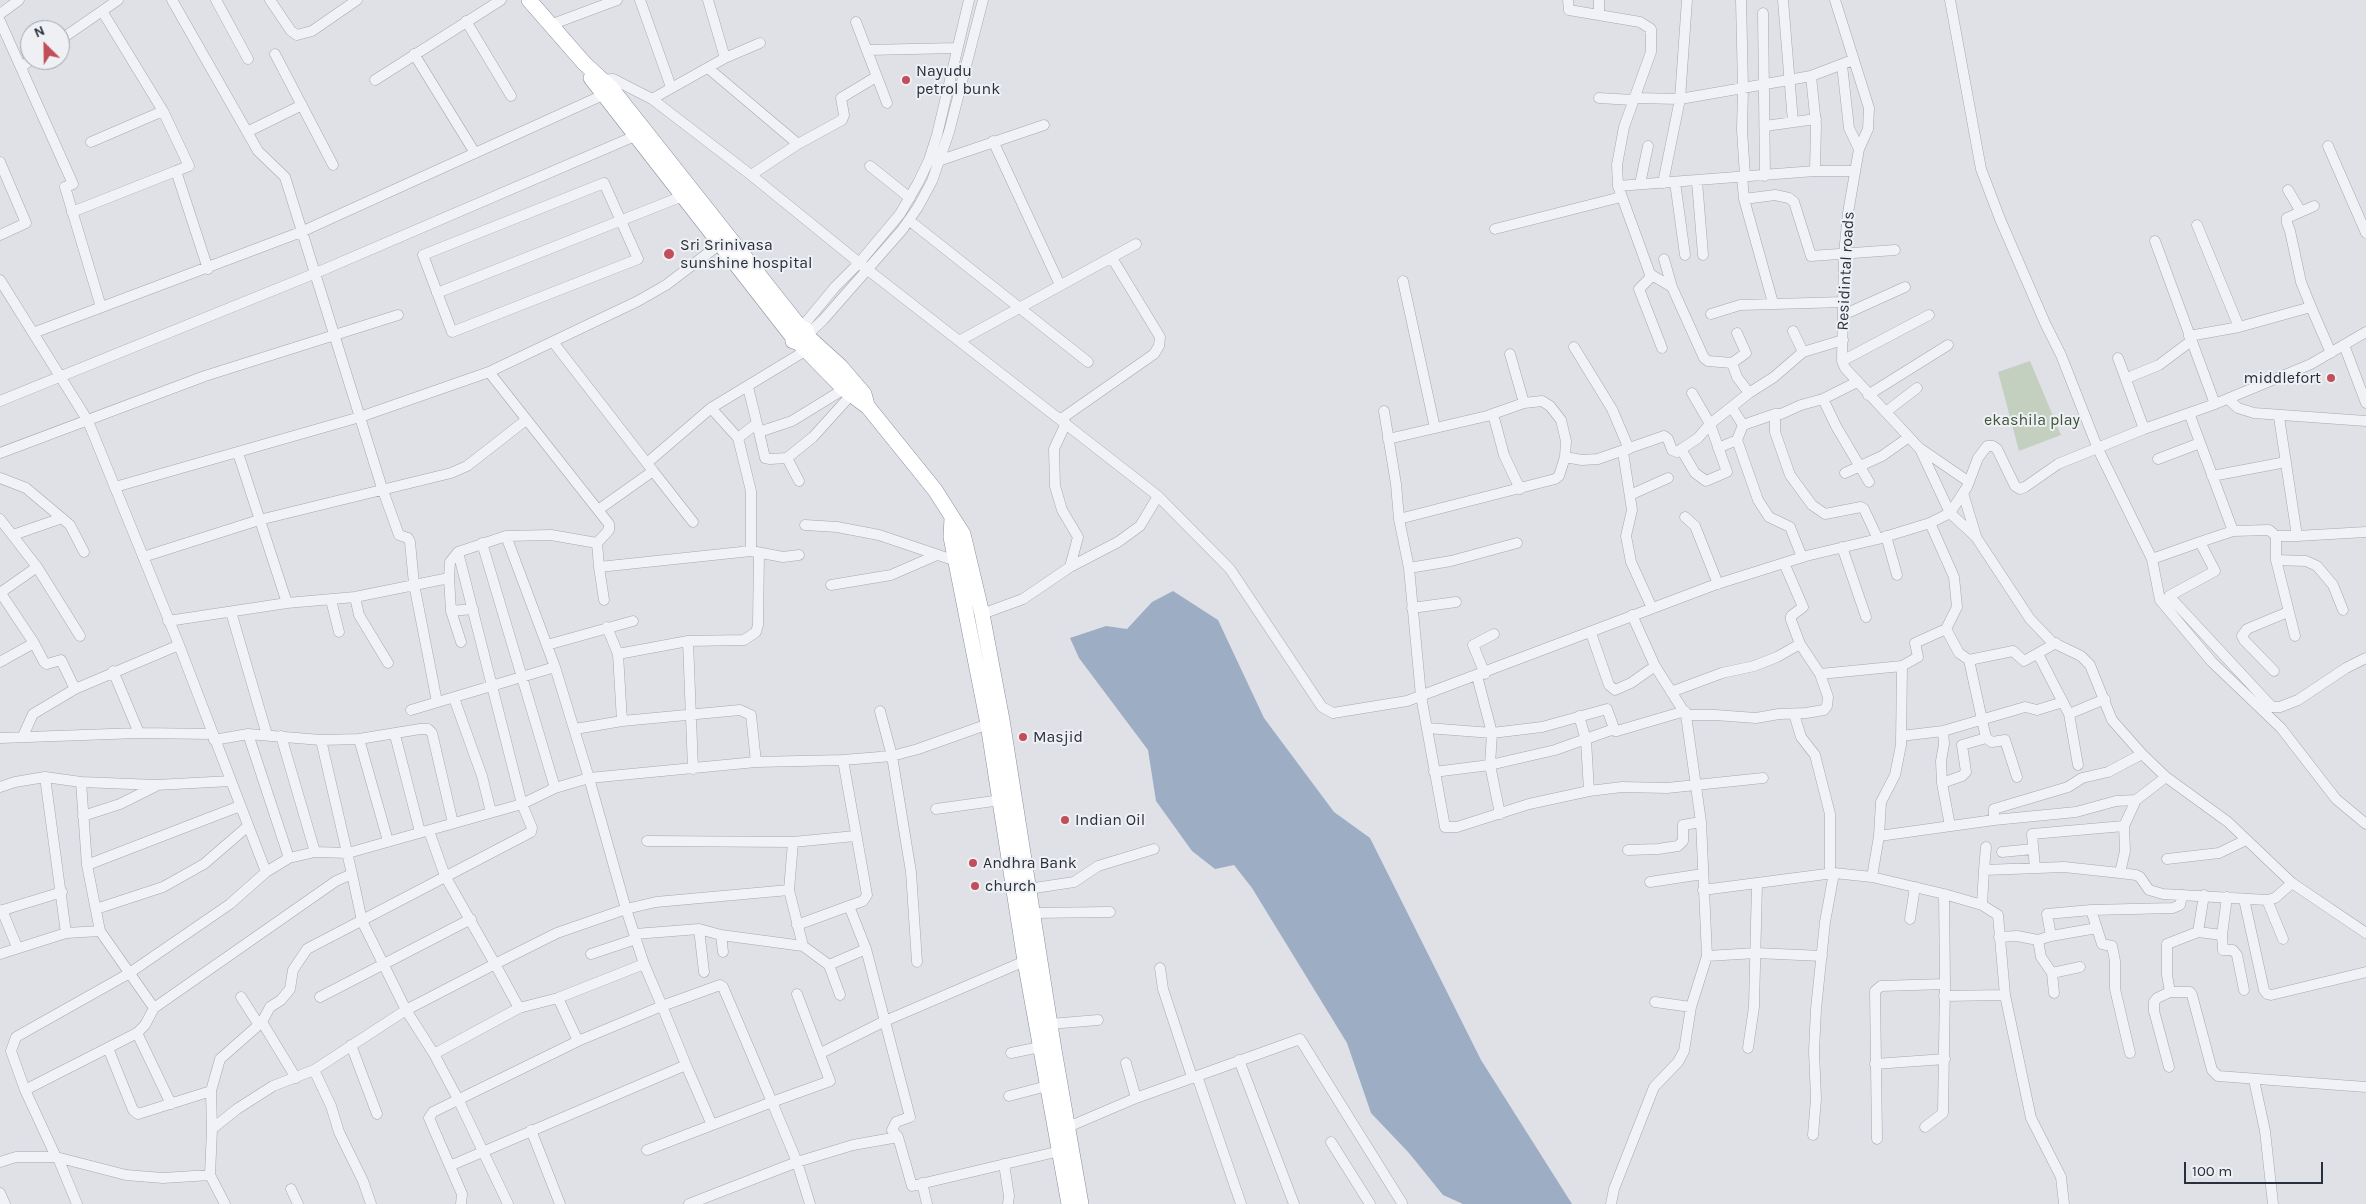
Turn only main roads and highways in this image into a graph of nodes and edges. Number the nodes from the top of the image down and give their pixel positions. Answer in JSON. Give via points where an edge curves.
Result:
{"nodes":[{"id":1,"x":529,"y":0,"type":"edge"},
{"id":2,"x":600,"y":86,"type":"junction"},
{"id":3,"x":802,"y":336,"type":"junction"},
{"id":4,"x":868,"y":407,"type":"junction"},
{"id":5,"x":952,"y":518,"type":"junction"},
{"id":6,"x":995,"y":722,"type":"junction"},
{"id":7,"x":1069,"y":1204,"type":"edge"},
{"id":8,"x":1081,"y":1204,"type":"edge"}],
"edges":[{"from":1,"to":2,"type":"highway"},
{"from":2,"to":3,"type":"highway"},
{"from":2,"to":3,"type":"highway","via":[[720,244]]},
{"from":3,"to":4,"type":"highway","via":[[847,392]]},
{"from":3,"to":4,"type":"highway","via":[[840,366],[864,394]]},
{"from":4,"to":5,"type":"highway","via":[[935,490]]},
{"from":5,"to":6,"type":"highway","via":[[951,537],[956,561]]},
{"from":5,"to":6,"type":"highway","via":[[963,534],[982,614]]},
{"from":6,"to":7,"type":"highway","via":[[1001,800],[1025,961]]},
{"from":6,"to":8,"type":"highway","via":[[1028,889]]}]}
